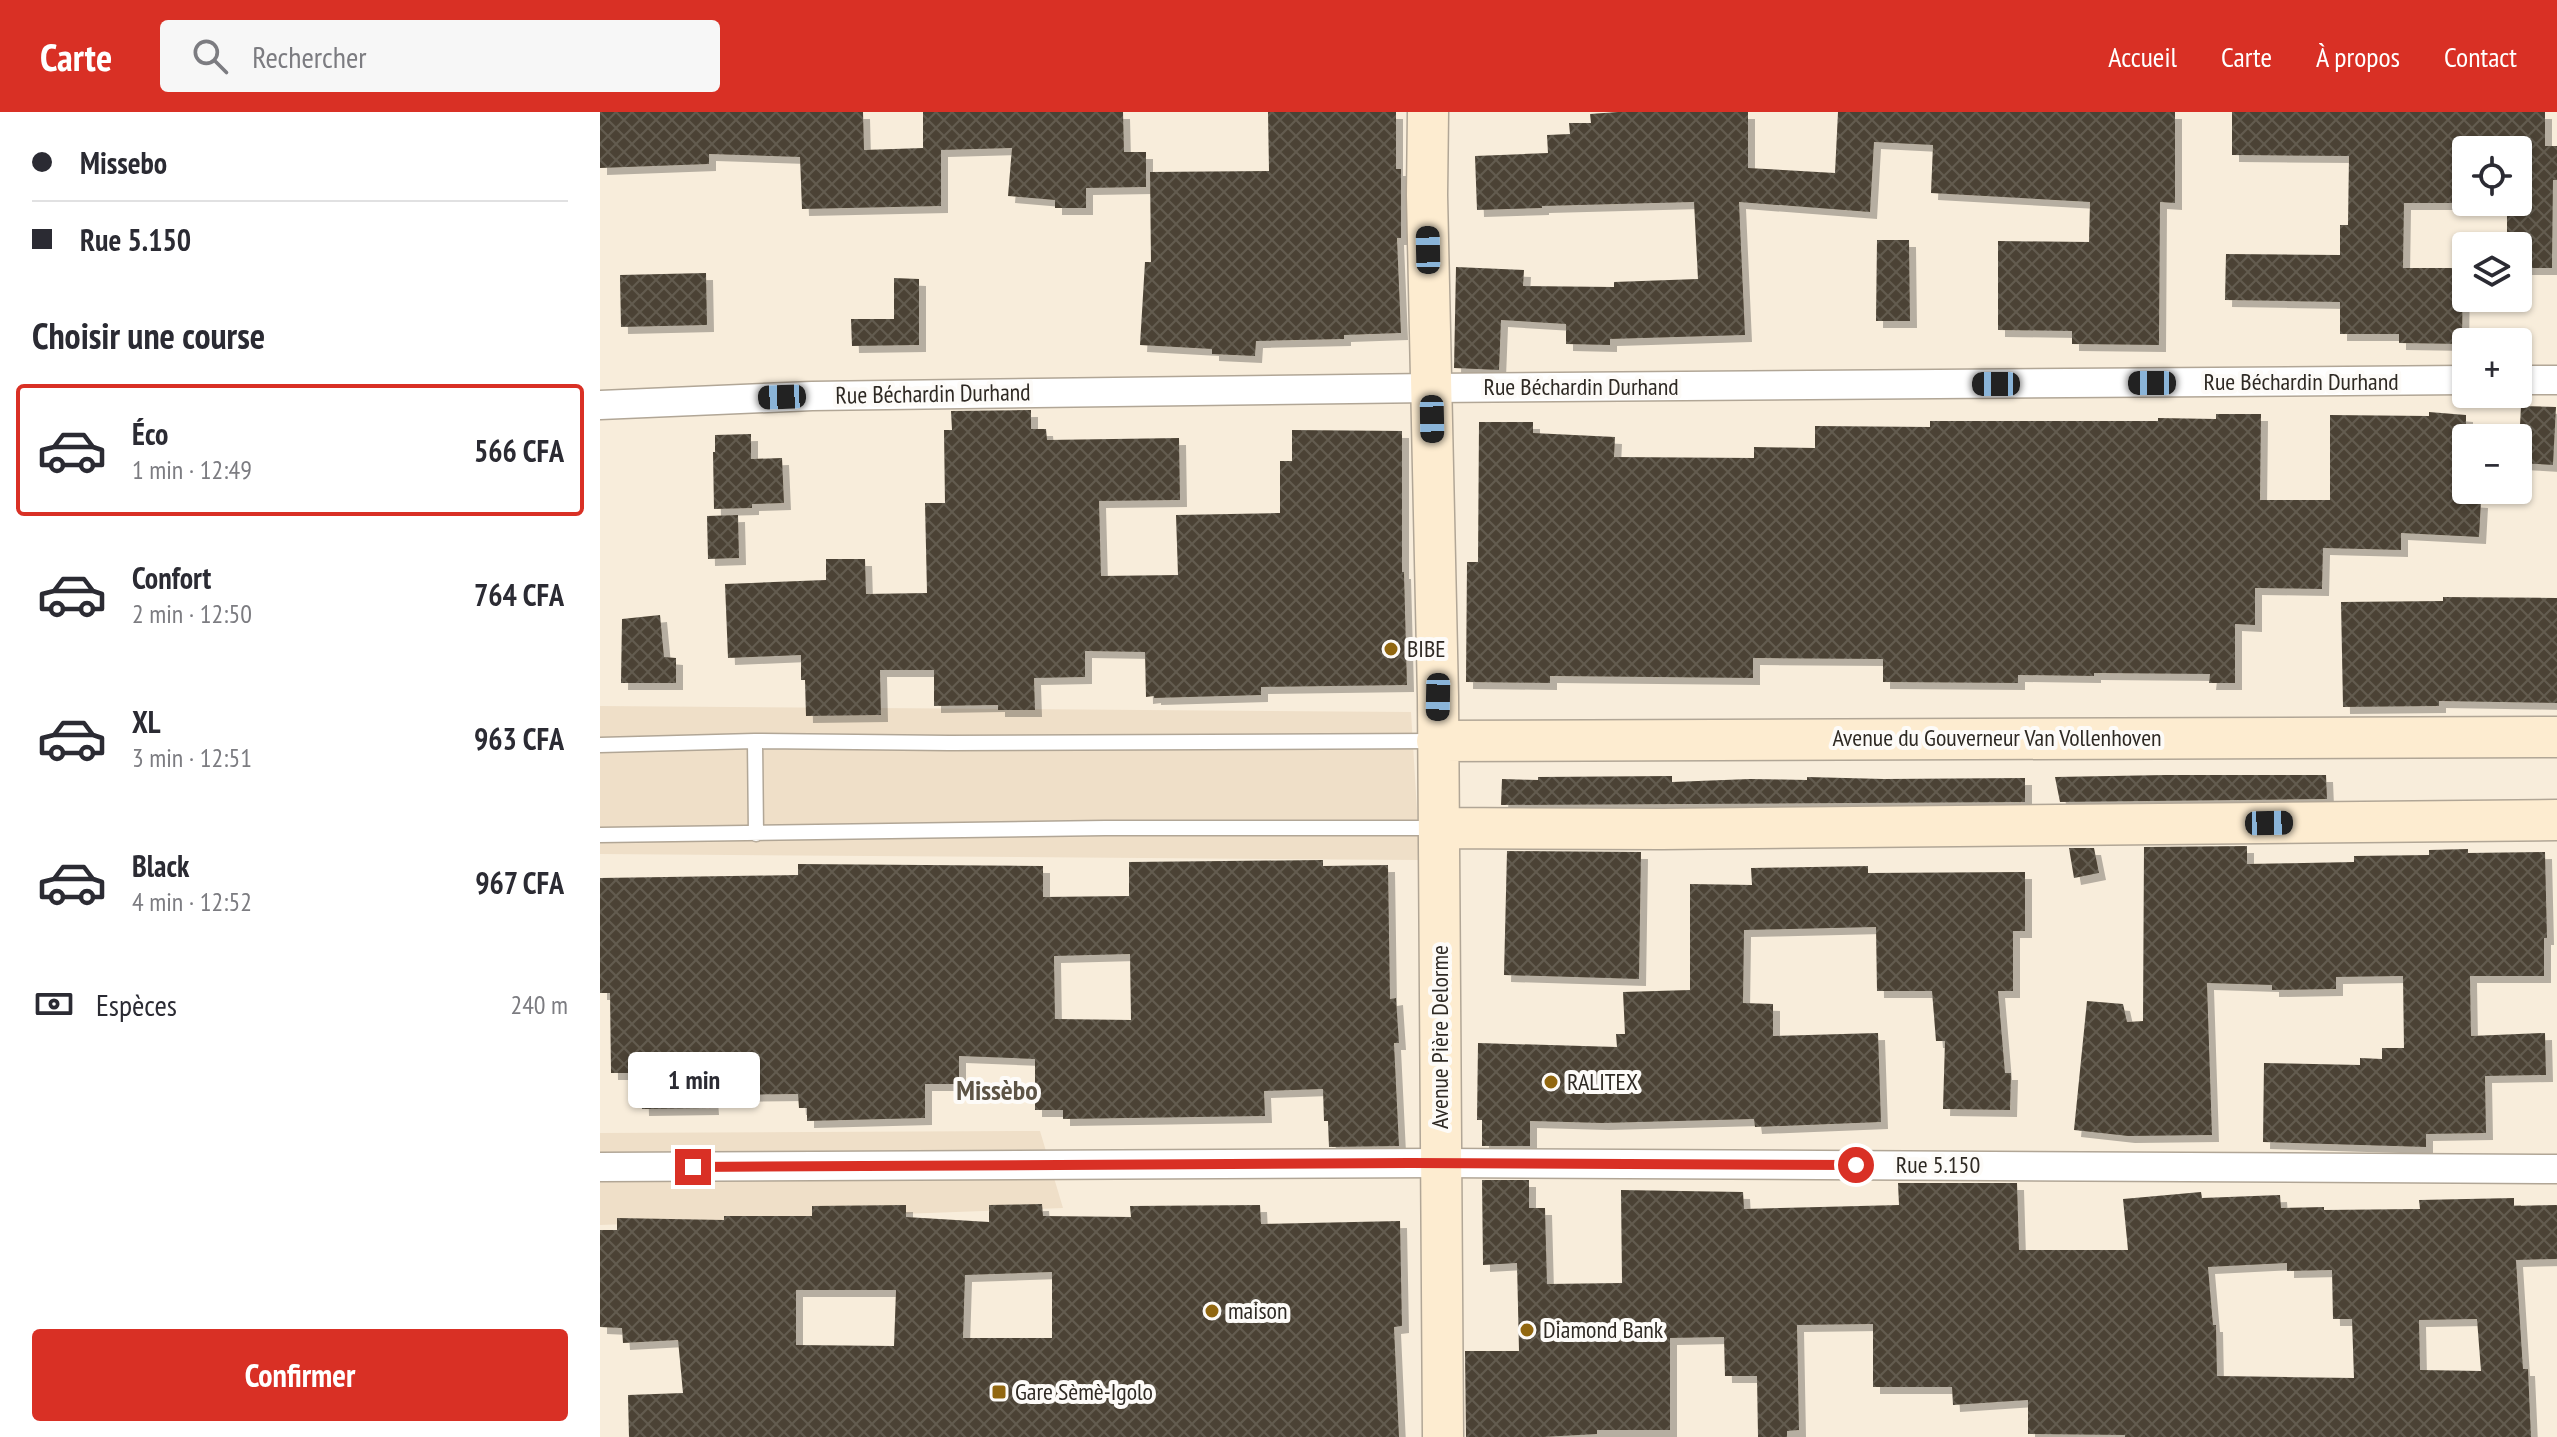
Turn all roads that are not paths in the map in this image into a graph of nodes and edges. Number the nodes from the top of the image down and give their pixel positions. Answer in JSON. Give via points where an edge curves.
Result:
{"nodes":[{"id":1,"x":1428,"y":112,"type":"edge"},
{"id":2,"x":2452,"y":380,"type":"edge"},
{"id":3,"x":2532,"y":380,"type":"edge"},
{"id":4,"x":2557,"y":380,"type":"edge"},
{"id":5,"x":1431,"y":388,"type":"junction"},
{"id":6,"x":600,"y":405,"type":"edge"},
{"id":7,"x":2557,"y":737,"type":"edge"},
{"id":8,"x":755,"y":741,"type":"junction"},
{"id":9,"x":1437,"y":741,"type":"junction"},
{"id":10,"x":600,"y":745,"type":"edge"},
{"id":11,"x":2557,"y":820,"type":"edge"},
{"id":12,"x":1439,"y":828,"type":"junction"},
{"id":13,"x":756,"y":834,"type":"junction"},
{"id":14,"x":600,"y":835,"type":"edge"},
{"id":15,"x":1441,"y":1163,"type":"junction"},
{"id":16,"x":600,"y":1167,"type":"edge"},
{"id":17,"x":2557,"y":1169,"type":"edge"},
{"id":18,"x":1443,"y":1437,"type":"edge"}],
"edges":[{"from":1,"to":5,"type":"main road","name":"Avenue Pière Delorme"},
{"from":2,"to":5,"type":"street","name":"Rue Béchardin Durhand"},
{"from":3,"to":4,"type":"street"},
{"from":5,"to":6,"type":"street","name":"Rue Béchardin Durhand","via":[[812,396]]},
{"from":5,"to":9,"type":"main road","name":"Avenue Pière Delorme"},
{"from":7,"to":9,"type":"main road","name":"Avenue du Gouverneur Van Vollenhoven"},
{"from":8,"to":9,"type":"lane"},
{"from":8,"to":10,"type":"lane"},
{"from":8,"to":13,"type":"lane"},
{"from":9,"to":12,"type":"main road","name":"Avenue Pière Delorme"},
{"from":11,"to":12,"type":"main road"},
{"from":12,"to":13,"type":"lane"},
{"from":12,"to":15,"type":"main road","name":"Avenue Pière Delorme"},
{"from":13,"to":14,"type":"lane"},
{"from":15,"to":16,"type":"street","name":"Rue 5.150"},
{"from":15,"to":17,"type":"street","name":"Rue 5.150"},
{"from":15,"to":18,"type":"main road","name":"Avenue Pière Delorme"}]}
